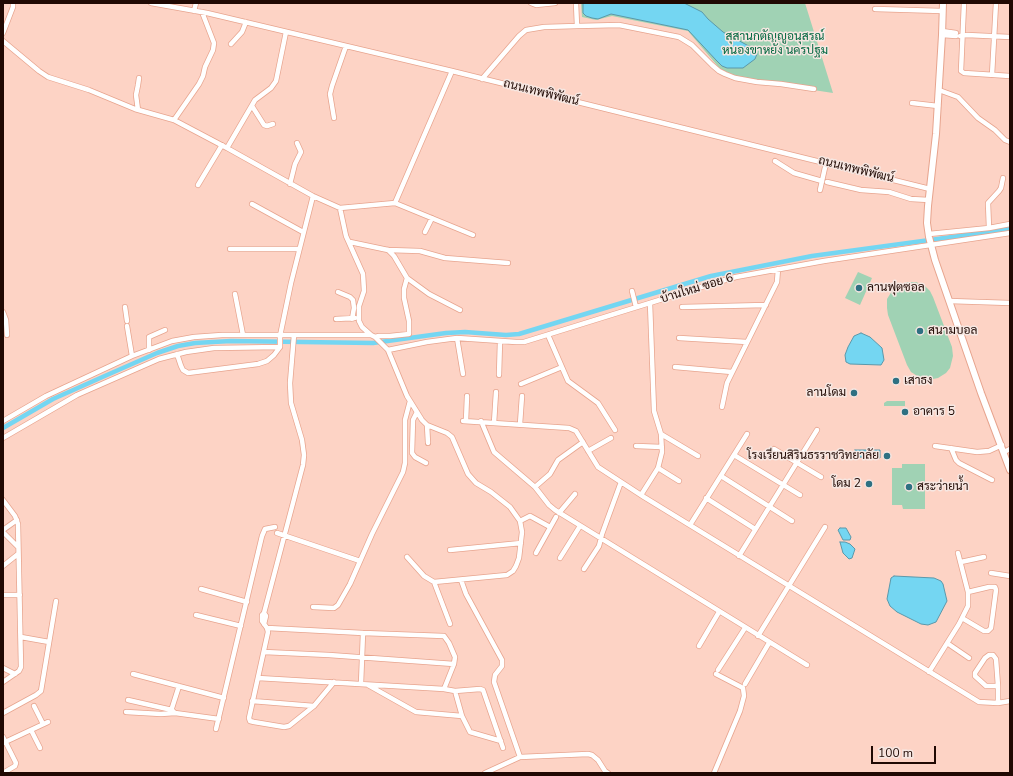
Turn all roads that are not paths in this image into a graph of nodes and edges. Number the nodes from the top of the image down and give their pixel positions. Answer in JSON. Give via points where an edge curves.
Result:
{"nodes":[{"id":1,"x":13,"y":3,"type":"edge"},
{"id":2,"x":151,"y":3,"type":"edge"},
{"id":3,"x":196,"y":3,"type":"edge"},
{"id":4,"x":531,"y":3,"type":"edge"},
{"id":5,"x":555,"y":3,"type":"edge"},
{"id":6,"x":576,"y":3,"type":"edge"},
{"id":7,"x":943,"y":3,"type":"edge"},
{"id":8,"x":964,"y":3,"type":"edge"},
{"id":9,"x":996,"y":3,"type":"edge"},
{"id":10,"x":875,"y":9,"type":"dead end"},
{"id":11,"x":194,"y":11,"type":"junction"},
{"id":12,"x":942,"y":11,"type":"junction"},
{"id":13,"x":202,"y":12,"type":"junction"},
{"id":14,"x":246,"y":22,"type":"junction"},
{"id":15,"x":577,"y":26,"type":"junction"},
{"id":16,"x":286,"y":32,"type":"junction"},
{"id":17,"x":3,"y":33,"type":"edge"},
{"id":18,"x":942,"y":33,"type":"junction"},
{"id":19,"x":961,"y":35,"type":"junction"},
{"id":20,"x":994,"y":36,"type":"junction"},
{"id":21,"x":1010,"y":37,"type":"edge"},
{"id":22,"x":3,"y":41,"type":"edge"},
{"id":23,"x":231,"y":44,"type":"dead end"},
{"id":24,"x":346,"y":46,"type":"junction"},
{"id":25,"x":452,"y":71,"type":"junction"},
{"id":26,"x":992,"y":75,"type":"junction"},
{"id":27,"x":1010,"y":76,"type":"edge"},
{"id":28,"x":139,"y":78,"type":"dead end"},
{"id":29,"x":482,"y":79,"type":"junction"},
{"id":30,"x":814,"y":89,"type":"dead end"},
{"id":31,"x":939,"y":90,"type":"junction"},
{"id":32,"x":912,"y":103,"type":"dead end"},
{"id":33,"x":252,"y":106,"type":"junction"},
{"id":34,"x":938,"y":106,"type":"junction"},
{"id":35,"x":138,"y":110,"type":"junction"},
{"id":36,"x":334,"y":118,"type":"dead end"},
{"id":37,"x":174,"y":120,"type":"junction"},
{"id":38,"x":273,"y":124,"type":"dead end"},
{"id":39,"x":1010,"y":142,"type":"edge"},
{"id":40,"x":297,"y":143,"type":"dead end"},
{"id":41,"x":222,"y":145,"type":"junction"},
{"id":42,"x":228,"y":148,"type":"junction"},
{"id":43,"x":775,"y":161,"type":"dead end"},
{"id":44,"x":826,"y":163,"type":"junction"},
{"id":45,"x":1003,"y":178,"type":"dead end"},
{"id":46,"x":824,"y":181,"type":"junction"},
{"id":47,"x":290,"y":184,"type":"junction"},
{"id":48,"x":198,"y":185,"type":"dead end"},
{"id":49,"x":930,"y":189,"type":"junction"},
{"id":50,"x":820,"y":190,"type":"dead end"},
{"id":51,"x":313,"y":196,"type":"junction"},
{"id":52,"x":929,"y":200,"type":"junction"},
{"id":53,"x":395,"y":203,"type":"junction"},
{"id":54,"x":252,"y":204,"type":"dead end"},
{"id":55,"x":340,"y":208,"type":"junction"},
{"id":56,"x":432,"y":218,"type":"junction"},
{"id":57,"x":1010,"y":224,"type":"edge"},
{"id":58,"x":989,"y":228,"type":"junction"},
{"id":59,"x":304,"y":232,"type":"junction"},
{"id":60,"x":425,"y":232,"type":"dead end"},
{"id":61,"x":1010,"y":233,"type":"edge"},
{"id":62,"x":473,"y":235,"type":"dead end"},
{"id":63,"x":929,"y":239,"type":"junction"},
{"id":64,"x":350,"y":242,"type":"junction"},
{"id":65,"x":230,"y":249,"type":"dead end"},
{"id":66,"x":299,"y":249,"type":"junction"},
{"id":67,"x":388,"y":250,"type":"junction"},
{"id":68,"x":508,"y":263,"type":"dead end"},
{"id":69,"x":778,"y":269,"type":"junction"},
{"id":70,"x":408,"y":278,"type":"junction"},
{"id":71,"x":632,"y":290,"type":"dead end"},
{"id":72,"x":338,"y":292,"type":"dead end"},
{"id":73,"x":235,"y":294,"type":"dead end"},
{"id":74,"x":949,"y":301,"type":"junction"},
{"id":75,"x":650,"y":303,"type":"junction"},
{"id":76,"x":1010,"y":303,"type":"edge"},
{"id":77,"x":635,"y":305,"type":"junction"},
{"id":78,"x":766,"y":305,"type":"junction"},
{"id":79,"x":125,"y":307,"type":"dead end"},
{"id":80,"x":682,"y":308,"type":"dead end"},
{"id":81,"x":460,"y":310,"type":"dead end"},
{"id":82,"x":3,"y":312,"type":"edge"},
{"id":83,"x":352,"y":318,"type":"junction"},
{"id":84,"x":359,"y":318,"type":"junction"},
{"id":85,"x":336,"y":320,"type":"dead end"},
{"id":86,"x":165,"y":330,"type":"dead end"},
{"id":87,"x":7,"y":335,"type":"dead end"},
{"id":88,"x":243,"y":335,"type":"junction"},
{"id":89,"x":548,"y":335,"type":"junction"},
{"id":90,"x":280,"y":337,"type":"junction"},
{"id":91,"x":293,"y":338,"type":"junction"},
{"id":92,"x":457,"y":338,"type":"junction"},
{"id":93,"x":679,"y":338,"type":"dead end"},
{"id":94,"x":377,"y":339,"type":"junction"},
{"id":95,"x":500,"y":341,"type":"junction"},
{"id":96,"x":747,"y":342,"type":"junction"},
{"id":97,"x":280,"y":346,"type":"junction"},
{"id":98,"x":149,"y":350,"type":"junction"},
{"id":99,"x":388,"y":350,"type":"junction"},
{"id":100,"x":177,"y":354,"type":"junction"},
{"id":101,"x":132,"y":356,"type":"junction"},
{"id":102,"x":562,"y":367,"type":"junction"},
{"id":103,"x":675,"y":367,"type":"dead end"},
{"id":104,"x":732,"y":372,"type":"junction"},
{"id":105,"x":463,"y":374,"type":"dead end"},
{"id":106,"x":499,"y":374,"type":"dead end"},
{"id":107,"x":521,"y":384,"type":"dead end"},
{"id":108,"x":496,"y":392,"type":"dead end"},
{"id":109,"x":467,"y":396,"type":"dead end"},
{"id":110,"x":522,"y":396,"type":"dead end"},
{"id":111,"x":410,"y":401,"type":"junction"},
{"id":112,"x":722,"y":407,"type":"dead end"},
{"id":113,"x":417,"y":412,"type":"junction"},
{"id":114,"x":3,"y":421,"type":"edge"},
{"id":115,"x":481,"y":421,"type":"junction"},
{"id":116,"x":494,"y":423,"type":"junction"},
{"id":117,"x":520,"y":424,"type":"junction"},
{"id":118,"x":427,"y":425,"type":"junction"},
{"id":119,"x":614,"y":430,"type":"dead end"},
{"id":120,"x":817,"y":430,"type":"dead end"},
{"id":121,"x":661,"y":434,"type":"junction"},
{"id":122,"x":747,"y":434,"type":"dead end"},
{"id":123,"x":3,"y":438,"type":"edge"},
{"id":124,"x":611,"y":438,"type":"dead end"},
{"id":125,"x":583,"y":442,"type":"junction"},
{"id":126,"x":428,"y":443,"type":"dead end"},
{"id":127,"x":636,"y":446,"type":"dead end"},
{"id":128,"x":935,"y":446,"type":"dead end"},
{"id":129,"x":662,"y":447,"type":"junction"},
{"id":130,"x":951,"y":448,"type":"junction"},
{"id":131,"x":774,"y":449,"type":"dead end"},
{"id":132,"x":1005,"y":449,"type":"edge"},
{"id":133,"x":588,"y":451,"type":"junction"},
{"id":134,"x":734,"y":455,"type":"junction"},
{"id":135,"x":698,"y":456,"type":"dead end"},
{"id":136,"x":797,"y":462,"type":"junction"},
{"id":137,"x":426,"y":463,"type":"dead end"},
{"id":138,"x":658,"y":468,"type":"junction"},
{"id":139,"x":1010,"y":470,"type":"edge"},
{"id":140,"x":721,"y":476,"type":"junction"},
{"id":141,"x":821,"y":477,"type":"dead end"},
{"id":142,"x":992,"y":480,"type":"dead end"},
{"id":143,"x":679,"y":481,"type":"dead end"},
{"id":144,"x":621,"y":482,"type":"junction"},
{"id":145,"x":783,"y":485,"type":"junction"},
{"id":146,"x":535,"y":487,"type":"junction"},
{"id":147,"x":575,"y":494,"type":"dead end"},
{"id":148,"x":641,"y":495,"type":"junction"},
{"id":149,"x":800,"y":495,"type":"dead end"},
{"id":150,"x":706,"y":498,"type":"junction"},
{"id":151,"x":3,"y":500,"type":"edge"},
{"id":152,"x":770,"y":507,"type":"junction"},
{"id":153,"x":558,"y":515,"type":"junction"},
{"id":154,"x":17,"y":520,"type":"junction"},
{"id":155,"x":520,"y":520,"type":"junction"},
{"id":156,"x":792,"y":521,"type":"dead end"},
{"id":157,"x":690,"y":525,"type":"junction"},
{"id":158,"x":580,"y":526,"type":"junction"},
{"id":159,"x":550,"y":527,"type":"junction"},
{"id":160,"x":825,"y":527,"type":"dead end"},
{"id":161,"x":755,"y":529,"type":"junction"},
{"id":162,"x":3,"y":531,"type":"edge"},
{"id":163,"x":286,"y":533,"type":"junction"},
{"id":164,"x":601,"y":538,"type":"junction"},
{"id":165,"x":521,"y":543,"type":"junction"},
{"id":166,"x":18,"y":547,"type":"junction"},
{"id":167,"x":450,"y":550,"type":"dead end"},
{"id":168,"x":536,"y":553,"type":"dead end"},
{"id":169,"x":958,"y":553,"type":"dead end"},
{"id":170,"x":18,"y":554,"type":"junction"},
{"id":171,"x":739,"y":556,"type":"junction"},
{"id":172,"x":407,"y":557,"type":"dead end"},
{"id":173,"x":984,"y":557,"type":"dead end"},
{"id":174,"x":560,"y":558,"type":"dead end"},
{"id":175,"x":360,"y":561,"type":"junction"},
{"id":176,"x":961,"y":562,"type":"junction"},
{"id":177,"x":3,"y":566,"type":"edge"},
{"id":178,"x":584,"y":569,"type":"dead end"},
{"id":179,"x":991,"y":573,"type":"dead end"},
{"id":180,"x":1010,"y":576,"type":"edge"},
{"id":181,"x":460,"y":580,"type":"junction"},
{"id":182,"x":434,"y":582,"type":"junction"},
{"id":183,"x":788,"y":586,"type":"junction"},
{"id":184,"x":201,"y":590,"type":"dead end"},
{"id":185,"x":968,"y":592,"type":"junction"},
{"id":186,"x":3,"y":595,"type":"edge"},
{"id":187,"x":20,"y":595,"type":"junction"},
{"id":188,"x":56,"y":601,"type":"dead end"},
{"id":189,"x":247,"y":602,"type":"junction"},
{"id":190,"x":313,"y":607,"type":"dead end"},
{"id":191,"x":719,"y":612,"type":"junction"},
{"id":192,"x":196,"y":615,"type":"dead end"},
{"id":193,"x":962,"y":618,"type":"junction"},
{"id":194,"x":450,"y":624,"type":"dead end"},
{"id":195,"x":241,"y":626,"type":"junction"},
{"id":196,"x":266,"y":626,"type":"junction"},
{"id":197,"x":745,"y":628,"type":"junction"},
{"id":198,"x":363,"y":633,"type":"junction"},
{"id":199,"x":758,"y":636,"type":"junction"},
{"id":200,"x":21,"y":637,"type":"junction"},
{"id":201,"x":50,"y":642,"type":"junction"},
{"id":202,"x":769,"y":643,"type":"junction"},
{"id":203,"x":947,"y":643,"type":"junction"},
{"id":204,"x":699,"y":646,"type":"dead end"},
{"id":205,"x":264,"y":652,"type":"junction"},
{"id":206,"x":362,"y":658,"type":"junction"},
{"id":207,"x":969,"y":658,"type":"dead end"},
{"id":208,"x":454,"y":664,"type":"junction"},
{"id":209,"x":807,"y":665,"type":"dead end"},
{"id":210,"x":3,"y":668,"type":"edge"},
{"id":211,"x":929,"y":672,"type":"junction"},
{"id":212,"x":15,"y":674,"type":"junction"},
{"id":213,"x":133,"y":674,"type":"dead end"},
{"id":214,"x":258,"y":678,"type":"junction"},
{"id":215,"x":3,"y":682,"type":"edge"},
{"id":216,"x":334,"y":682,"type":"junction"},
{"id":217,"x":361,"y":684,"type":"junction"},
{"id":218,"x":745,"y":684,"type":"dead end"},
{"id":219,"x":368,"y":685,"type":"junction"},
{"id":220,"x":179,"y":686,"type":"junction"},
{"id":221,"x":998,"y":686,"type":"junction"},
{"id":222,"x":444,"y":689,"type":"junction"},
{"id":223,"x":455,"y":691,"type":"junction"},
{"id":224,"x":224,"y":698,"type":"junction"},
{"id":225,"x":128,"y":700,"type":"dead end"},
{"id":226,"x":252,"y":701,"type":"junction"},
{"id":227,"x":1010,"y":701,"type":"edge"},
{"id":228,"x":998,"y":703,"type":"junction"},
{"id":229,"x":34,"y":706,"type":"dead end"},
{"id":230,"x":314,"y":706,"type":"junction"},
{"id":231,"x":126,"y":712,"type":"dead end"},
{"id":232,"x":172,"y":712,"type":"junction"},
{"id":233,"x":3,"y":713,"type":"edge"},
{"id":234,"x":462,"y":716,"type":"junction"},
{"id":235,"x":219,"y":719,"type":"junction"},
{"id":236,"x":48,"y":722,"type":"dead end"},
{"id":237,"x":43,"y":724,"type":"junction"},
{"id":238,"x":216,"y":729,"type":"dead end"},
{"id":239,"x":31,"y":730,"type":"junction"},
{"id":240,"x":4,"y":741,"type":"edge"},
{"id":241,"x":501,"y":741,"type":"junction"},
{"id":242,"x":40,"y":748,"type":"dead end"},
{"id":243,"x":503,"y":748,"type":"dead end"},
{"id":244,"x":520,"y":757,"type":"junction"},
{"id":245,"x":3,"y":773,"type":"edge"},
{"id":246,"x":485,"y":773,"type":"edge"},
{"id":247,"x":608,"y":773,"type":"edge"},
{"id":248,"x":714,"y":773,"type":"edge"}],
"edges":[{"from":1,"to":17,"type":"street"},
{"from":2,"to":11,"type":"street","name":"ถนนเทพพิพัฒน์"},
{"from":3,"to":11,"type":"street"},
{"from":4,"to":5,"type":"street"},
{"from":6,"to":15,"type":"street"},
{"from":7,"to":12,"type":"main road"},
{"from":8,"to":19,"type":"street"},
{"from":9,"to":20,"type":"street"},
{"from":10,"to":12,"type":"street"},
{"from":11,"to":13,"type":"street","name":"ถนนเทพพิพัฒน์"},
{"from":12,"to":18,"type":"main road"},
{"from":13,"to":14,"type":"street","name":"ถนนเทพพิพัฒน์"},
{"from":13,"to":37,"type":"street","via":[[214,43],[213,50],[199,84]]},
{"from":14,"to":16,"type":"street","name":"ถนนเทพพิพัฒน์"},
{"from":14,"to":23,"type":"street","via":[[242,32]]},
{"from":15,"to":29,"type":"street","via":[[526,30]]},
{"from":15,"to":30,"type":"street","via":[[619,25],[679,37],[692,45],[719,71],[735,78]]},
{"from":16,"to":24,"type":"street","name":"ถนนเทพพิพัฒน์"},
{"from":16,"to":33,"type":"street","via":[[276,81]]},
{"from":18,"to":19,"type":"street"},
{"from":18,"to":31,"type":"main road"},
{"from":19,"to":20,"type":"street"},
{"from":19,"to":26,"type":"street","via":[[962,72]]},
{"from":20,"to":21,"type":"street"},
{"from":20,"to":26,"type":"street"},
{"from":22,"to":35,"type":"street","via":[[48,77]]},
{"from":24,"to":25,"type":"street","name":"ถนนเทพพิพัฒน์"},
{"from":24,"to":36,"type":"street","via":[[330,97]]},
{"from":25,"to":29,"type":"street","name":"ถนนเทพพิพัฒน์"},
{"from":25,"to":53,"type":"street"},
{"from":26,"to":27,"type":"street"},
{"from":28,"to":35,"type":"street","via":[[136,95]]},
{"from":29,"to":44,"type":"street","name":"ถนนเทพพิพัฒน์"},
{"from":31,"to":34,"type":"main road"},
{"from":31,"to":39,"type":"street","via":[[958,97],[978,118]]},
{"from":32,"to":34,"type":"street"},
{"from":33,"to":38,"type":"street","via":[[264,125]]},
{"from":33,"to":42,"type":"street"},
{"from":34,"to":49,"type":"main road"},
{"from":35,"to":37,"type":"street"},
{"from":37,"to":41,"type":"street"},
{"from":40,"to":47,"type":"street","via":[[301,152]]},
{"from":41,"to":42,"type":"street"},
{"from":41,"to":48,"type":"street"},
{"from":42,"to":47,"type":"street"},
{"from":43,"to":46,"type":"street","via":[[794,173]]},
{"from":44,"to":46,"type":"street"},
{"from":44,"to":49,"type":"street","name":"ถนนเทพพิพัฒน์"},
{"from":45,"to":58,"type":"street","via":[[1001,188],[988,202]]},
{"from":46,"to":50,"type":"street"},
{"from":46,"to":52,"type":"street","via":[[861,190],[890,192],[911,200]]},
{"from":47,"to":51,"type":"street"},
{"from":49,"to":52,"type":"main road"},
{"from":51,"to":55,"type":"street"},
{"from":51,"to":59,"type":"street"},
{"from":52,"to":63,"type":"main road"},
{"from":53,"to":55,"type":"street"},
{"from":53,"to":56,"type":"street"},
{"from":54,"to":59,"type":"street"},
{"from":55,"to":64,"type":"street"},
{"from":56,"to":60,"type":"street"},
{"from":56,"to":62,"type":"street"},
{"from":57,"to":58,"type":"street"},
{"from":58,"to":63,"type":"street"},
{"from":59,"to":66,"type":"street"},
{"from":61,"to":63,"type":"street","name":"บ้านใหม่ ซอย 6"},
{"from":63,"to":69,"type":"street","name":"บ้านใหม่ ซอย 6"},
{"from":63,"to":74,"type":"main road"},
{"from":64,"to":67,"type":"street"},
{"from":64,"to":84,"type":"street","via":[[363,280],[364,291],[359,306]]},
{"from":65,"to":66,"type":"street"},
{"from":66,"to":90,"type":"street"},
{"from":67,"to":68,"type":"street","via":[[416,250],[445,258]]},
{"from":67,"to":70,"type":"street"},
{"from":69,"to":75,"type":"street","name":"บ้านใหม่ ซอย 6","via":[[711,284]]},
{"from":69,"to":78,"type":"street","via":[[777,282]]},
{"from":70,"to":81,"type":"street","via":[[429,294]]},
{"from":70,"to":94,"type":"street","via":[[404,298],[410,321],[409,334],[379,336]]},
{"from":71,"to":77,"type":"street"},
{"from":72,"to":83,"type":"street","via":[[353,300]]},
{"from":73,"to":88,"type":"street"},
{"from":74,"to":76,"type":"street"},
{"from":74,"to":132,"type":"main road","via":[[981,393]]},
{"from":75,"to":77,"type":"street","name":"บ้านใหม่ ซอย 6"},
{"from":75,"to":121,"type":"street","via":[[654,406]]},
{"from":77,"to":89,"type":"street","name":"บ้านใหม่ ซอย 6"},
{"from":78,"to":80,"type":"street"},
{"from":78,"to":96,"type":"street"},
{"from":79,"to":101,"type":"street"},
{"from":82,"to":87,"type":"street"},
{"from":83,"to":84,"type":"street"},
{"from":83,"to":85,"type":"street"},
{"from":84,"to":94,"type":"street","via":[[362,327]]},
{"from":86,"to":98,"type":"street","via":[[149,337]]},
{"from":88,"to":90,"type":"street"},
{"from":88,"to":98,"type":"street","via":[[194,337],[172,341]]},
{"from":89,"to":95,"type":"street","name":"บ้านใหม่ ซอย 6","via":[[524,342]]},
{"from":89,"to":102,"type":"street"},
{"from":90,"to":91,"type":"street"},
{"from":90,"to":97,"type":"street"},
{"from":91,"to":94,"type":"street"},
{"from":91,"to":163,"type":"street","via":[[291,402],[304,455]]},
{"from":92,"to":95,"type":"street","name":"บ้านใหม่ ซอย 6"},
{"from":92,"to":99,"type":"street","name":"บ้านใหม่ ซอย 6"},
{"from":92,"to":105,"type":"street"},
{"from":93,"to":96,"type":"street"},
{"from":94,"to":99,"type":"street"},
{"from":95,"to":106,"type":"street"},
{"from":96,"to":104,"type":"street"},
{"from":97,"to":100,"type":"street","via":[[214,348]]},
{"from":97,"to":100,"type":"street","via":[[267,362],[192,373],[183,370]]},
{"from":98,"to":101,"type":"street"},
{"from":99,"to":111,"type":"street"},
{"from":100,"to":123,"type":"street","via":[[159,359],[77,395]]},
{"from":101,"to":114,"type":"street","via":[[46,396]]},
{"from":102,"to":107,"type":"street"},
{"from":102,"to":119,"type":"street","via":[[570,383],[598,403]]},
{"from":103,"to":104,"type":"street"},
{"from":104,"to":112,"type":"street"},
{"from":108,"to":116,"type":"street"},
{"from":109,"to":115,"type":"street","via":[[465,421]]},
{"from":110,"to":117,"type":"street"},
{"from":111,"to":113,"type":"street"},
{"from":111,"to":175,"type":"street","via":[[405,420],[403,472]]},
{"from":113,"to":118,"type":"street"},
{"from":113,"to":137,"type":"street","via":[[413,420],[412,452],[414,458]]},
{"from":115,"to":116,"type":"street"},
{"from":115,"to":146,"type":"street","via":[[494,452]]},
{"from":116,"to":117,"type":"street"},
{"from":117,"to":125,"type":"street","via":[[569,428],[576,431]]},
{"from":118,"to":126,"type":"street"},
{"from":118,"to":155,"type":"street","via":[[452,437],[468,474],[476,483],[510,507]]},
{"from":120,"to":136,"type":"street"},
{"from":121,"to":129,"type":"street"},
{"from":121,"to":135,"type":"street"},
{"from":122,"to":134,"type":"street"},
{"from":124,"to":133,"type":"street"},
{"from":125,"to":133,"type":"street"},
{"from":125,"to":146,"type":"street","via":[[558,460],[550,474]]},
{"from":127,"to":129,"type":"street"},
{"from":128,"to":130,"type":"street"},
{"from":129,"to":138,"type":"street","via":[[662,458]]},
{"from":130,"to":132,"type":"street","via":[[984,452]]},
{"from":130,"to":142,"type":"street","via":[[959,463]]},
{"from":131,"to":136,"type":"street"},
{"from":132,"to":139,"type":"main road"},
{"from":133,"to":144,"type":"street","via":[[598,467]]},
{"from":134,"to":140,"type":"street"},
{"from":134,"to":145,"type":"street"},
{"from":136,"to":141,"type":"street"},
{"from":136,"to":145,"type":"street"},
{"from":138,"to":143,"type":"street"},
{"from":138,"to":148,"type":"street"},
{"from":140,"to":150,"type":"street"},
{"from":140,"to":152,"type":"street"},
{"from":144,"to":148,"type":"street"},
{"from":144,"to":164,"type":"street"},
{"from":145,"to":149,"type":"street"},
{"from":145,"to":152,"type":"street"},
{"from":146,"to":153,"type":"street"},
{"from":147,"to":153,"type":"street"},
{"from":148,"to":157,"type":"street"},
{"from":150,"to":157,"type":"street"},
{"from":150,"to":161,"type":"street"},
{"from":151,"to":154,"type":"street"},
{"from":152,"to":156,"type":"street"},
{"from":152,"to":161,"type":"street"},
{"from":153,"to":158,"type":"street"},
{"from":153,"to":159,"type":"street"},
{"from":154,"to":162,"type":"street"},
{"from":154,"to":166,"type":"street"},
{"from":155,"to":159,"type":"street","via":[[530,516]]},
{"from":155,"to":165,"type":"street"},
{"from":157,"to":171,"type":"street"},
{"from":158,"to":164,"type":"street"},
{"from":158,"to":174,"type":"street"},
{"from":159,"to":168,"type":"street"},
{"from":160,"to":183,"type":"street"},
{"from":161,"to":171,"type":"street"},
{"from":162,"to":166,"type":"street"},
{"from":163,"to":175,"type":"street"},
{"from":163,"to":189,"type":"street","via":[[268,528],[265,530]]},
{"from":163,"to":196,"type":"street","via":[[262,615],[262,621]]},
{"from":164,"to":178,"type":"street","via":[[597,551]]},
{"from":164,"to":191,"type":"street"},
{"from":165,"to":167,"type":"street"},
{"from":165,"to":181,"type":"street","via":[[519,558],[510,573],[503,576]]},
{"from":166,"to":170,"type":"street"},
{"from":169,"to":176,"type":"street"},
{"from":170,"to":177,"type":"street"},
{"from":170,"to":187,"type":"street"},
{"from":171,"to":183,"type":"street"},
{"from":172,"to":182,"type":"street","via":[[424,576]]},
{"from":173,"to":176,"type":"street"},
{"from":175,"to":190,"type":"street","via":[[338,606]]},
{"from":176,"to":185,"type":"street"},
{"from":179,"to":180,"type":"street"},
{"from":181,"to":182,"type":"street"},
{"from":181,"to":244,"type":"street","via":[[502,660],[502,666],[495,674],[494,682]]},
{"from":182,"to":194,"type":"street"},
{"from":183,"to":199,"type":"street"},
{"from":183,"to":211,"type":"street"},
{"from":184,"to":189,"type":"street"},
{"from":185,"to":193,"type":"street","via":[[968,606]]},
{"from":185,"to":193,"type":"street","via":[[995,587],[991,628],[984,631]]},
{"from":186,"to":187,"type":"street"},
{"from":187,"to":200,"type":"street"},
{"from":188,"to":201,"type":"street"},
{"from":189,"to":195,"type":"street"},
{"from":191,"to":197,"type":"street"},
{"from":191,"to":204,"type":"street"},
{"from":192,"to":195,"type":"street"},
{"from":193,"to":203,"type":"street"},
{"from":195,"to":224,"type":"street"},
{"from":196,"to":198,"type":"street"},
{"from":196,"to":205,"type":"street","via":[[268,632]]},
{"from":197,"to":199,"type":"street"},
{"from":197,"to":248,"type":"street","via":[[717,672],[743,688],[744,696]]},
{"from":198,"to":206,"type":"street"},
{"from":198,"to":208,"type":"street","via":[[444,636],[454,657]]},
{"from":199,"to":202,"type":"street"},
{"from":200,"to":201,"type":"street"},
{"from":200,"to":212,"type":"street","via":[[21,667]]},
{"from":201,"to":233,"type":"street","via":[[40,692]]},
{"from":202,"to":209,"type":"street"},
{"from":202,"to":218,"type":"street"},
{"from":203,"to":207,"type":"street"},
{"from":203,"to":211,"type":"street"},
{"from":205,"to":206,"type":"street"},
{"from":205,"to":214,"type":"street"},
{"from":206,"to":208,"type":"street"},
{"from":206,"to":217,"type":"street"},
{"from":208,"to":222,"type":"street"},
{"from":210,"to":212,"type":"street"},
{"from":211,"to":228,"type":"street","via":[[979,702]]},
{"from":212,"to":215,"type":"street"},
{"from":213,"to":220,"type":"street"},
{"from":214,"to":216,"type":"street"},
{"from":214,"to":226,"type":"street"},
{"from":216,"to":217,"type":"street"},
{"from":216,"to":230,"type":"street"},
{"from":217,"to":219,"type":"street"},
{"from":219,"to":222,"type":"street"},
{"from":219,"to":234,"type":"street","via":[[416,712]]},
{"from":220,"to":224,"type":"street"},
{"from":220,"to":232,"type":"street"},
{"from":221,"to":221,"type":"street","via":[[986,686],[975,676],[985,658],[990,655],[996,659]]},
{"from":221,"to":228,"type":"street"},
{"from":222,"to":223,"type":"street"},
{"from":223,"to":234,"type":"street"},
{"from":223,"to":241,"type":"street","via":[[482,690]]},
{"from":224,"to":235,"type":"street"},
{"from":225,"to":232,"type":"street"},
{"from":226,"to":230,"type":"street"},
{"from":226,"to":230,"type":"street","via":[[248,716],[250,721],[284,727],[294,723]]},
{"from":227,"to":228,"type":"street"},
{"from":229,"to":237,"type":"street"},
{"from":231,"to":232,"type":"street"},
{"from":232,"to":235,"type":"street"},
{"from":234,"to":241,"type":"street","via":[[470,732]]},
{"from":235,"to":238,"type":"street"},
{"from":236,"to":237,"type":"street"},
{"from":237,"to":239,"type":"street"},
{"from":239,"to":240,"type":"street"},
{"from":239,"to":242,"type":"street"},
{"from":240,"to":245,"type":"street","via":[[16,764]]},
{"from":241,"to":243,"type":"street"},
{"from":244,"to":246,"type":"street"},
{"from":244,"to":247,"type":"street","via":[[588,754],[598,760]]}]}
